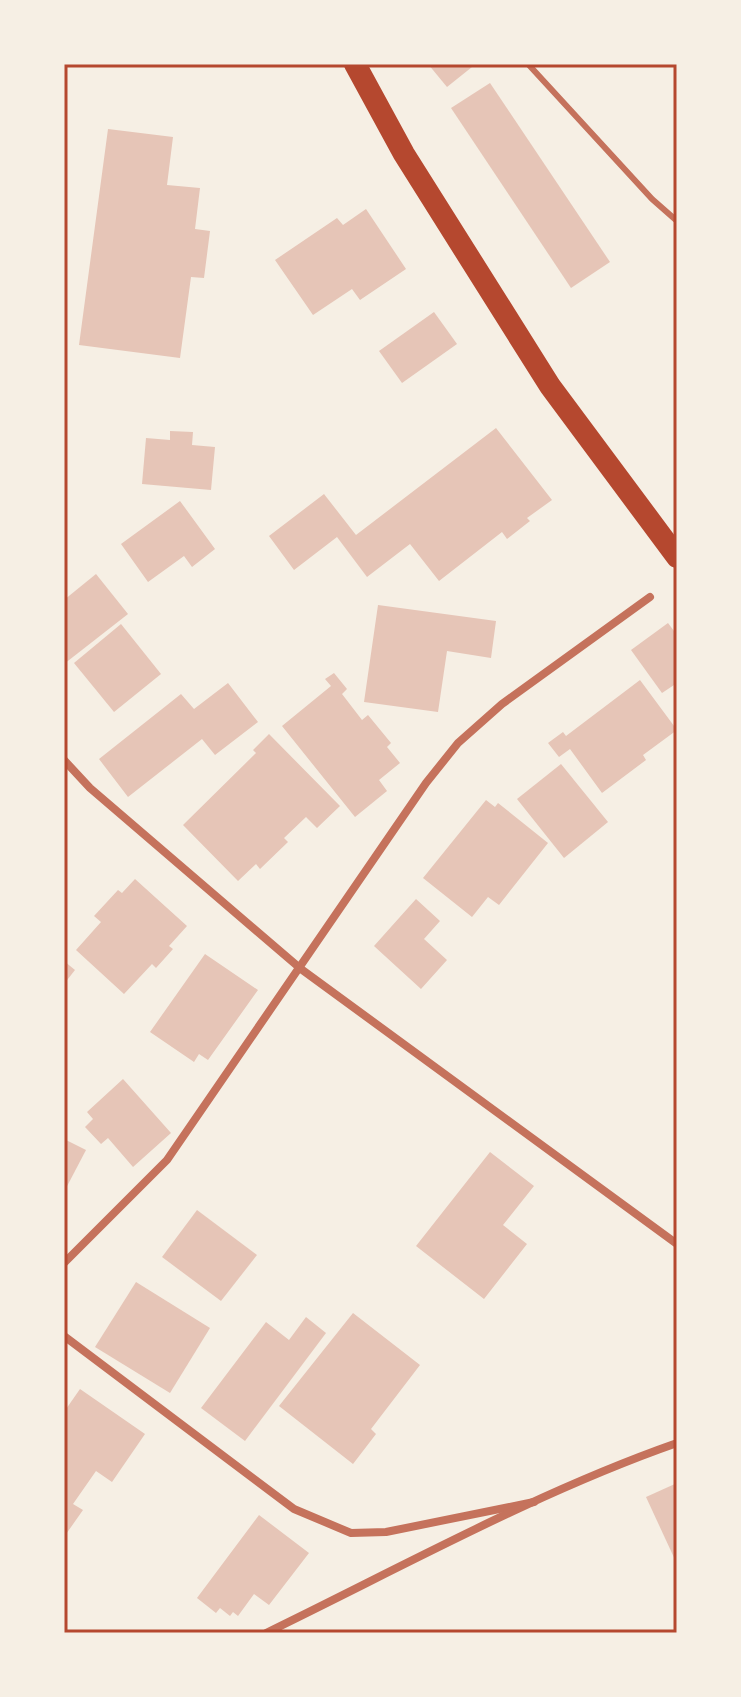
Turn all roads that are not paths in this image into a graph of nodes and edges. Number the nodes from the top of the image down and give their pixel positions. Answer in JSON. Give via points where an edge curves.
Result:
{"nodes":[{"id":1,"x":355,"y":64,"type":"edge"},
{"id":2,"x":528,"y":64,"type":"edge"},
{"id":3,"x":677,"y":221,"type":"edge"},
{"id":4,"x":677,"y":557,"type":"edge"},
{"id":5,"x":650,"y":597,"type":"dead end"},
{"id":6,"x":64,"y":760,"type":"edge"},
{"id":7,"x":301,"y":969,"type":"junction"},
{"id":8,"x":677,"y":1244,"type":"edge"},
{"id":9,"x":64,"y":1263,"type":"edge"},
{"id":10,"x":64,"y":1336,"type":"edge"},
{"id":11,"x":677,"y":1443,"type":"edge"},
{"id":12,"x":534,"y":1502,"type":"junction"},
{"id":13,"x":266,"y":1633,"type":"edge"}],
"edges":[{"from":1,"to":4,"type":"highway","via":[[404,154],[550,386]]},
{"from":2,"to":3,"type":"lane"},
{"from":5,"to":7,"type":"street","via":[[502,704],[458,743]]},
{"from":6,"to":7,"type":"street"},
{"from":7,"to":8,"type":"street"},
{"from":7,"to":9,"type":"street","via":[[167,1160]]},
{"from":10,"to":12,"type":"street","via":[[294,1509],[351,1533],[386,1532]]},
{"from":11,"to":12,"type":"street"},
{"from":12,"to":13,"type":"street"}]}
